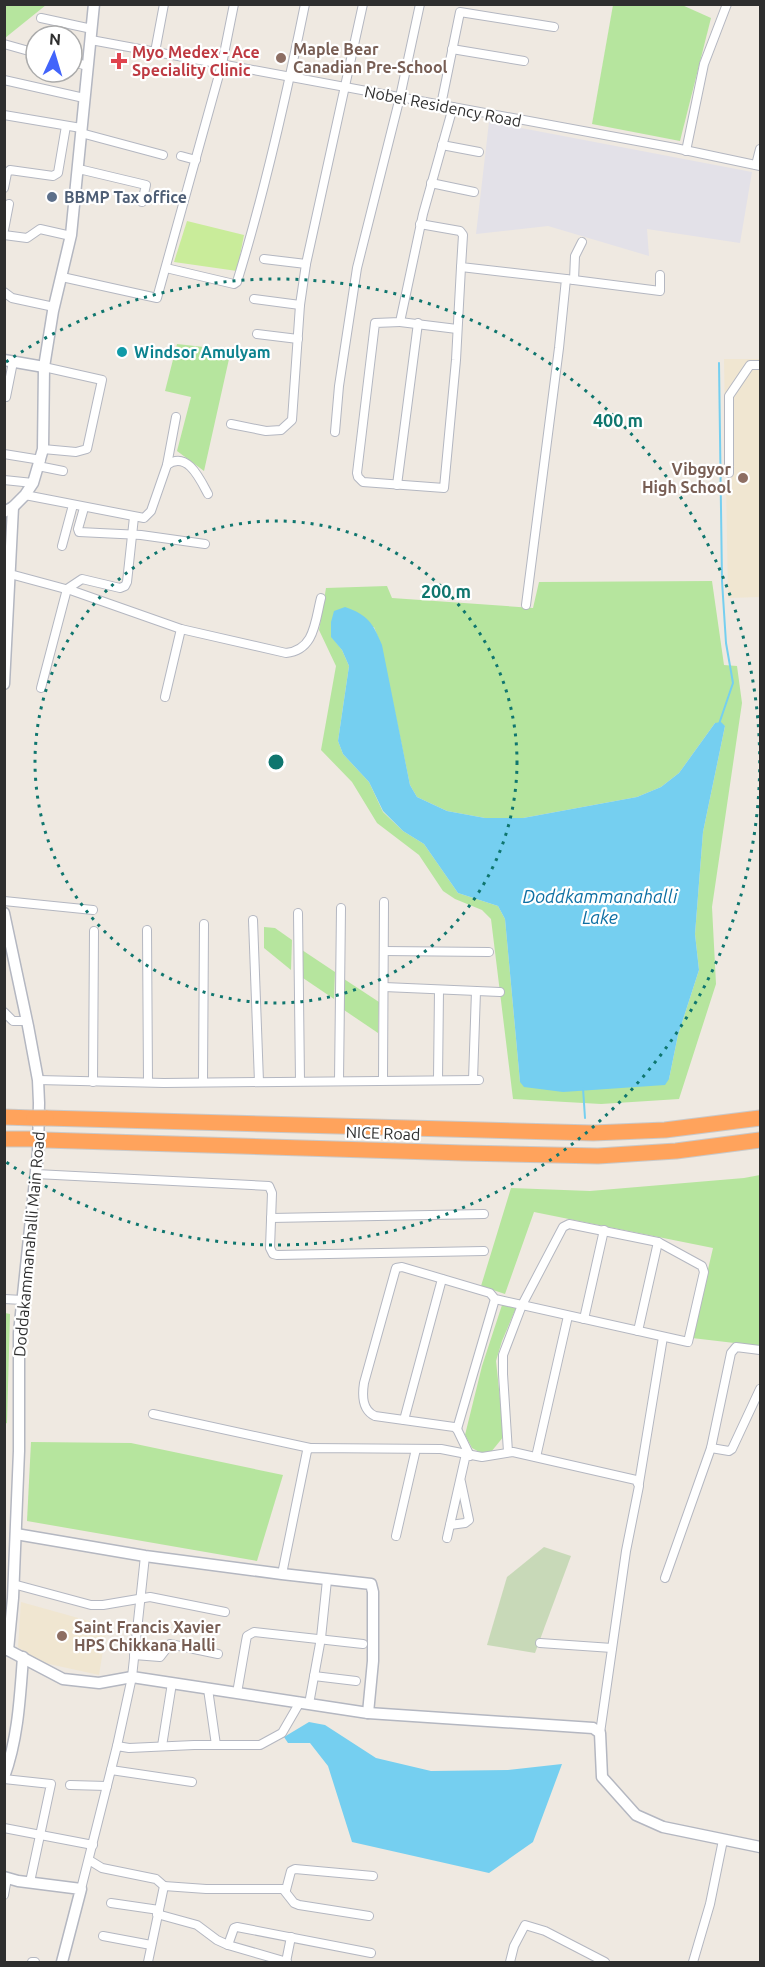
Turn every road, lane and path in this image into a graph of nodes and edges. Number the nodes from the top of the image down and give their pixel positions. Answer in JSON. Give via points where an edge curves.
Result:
{"nodes":[{"id":1,"x":94,"y":4,"type":"edge"},
{"id":2,"x":164,"y":4,"type":"edge"},
{"id":3,"x":234,"y":4,"type":"edge"},
{"id":4,"x":305,"y":4,"type":"edge"},
{"id":5,"x":363,"y":4,"type":"edge"},
{"id":6,"x":420,"y":4,"type":"edge"},
{"id":7,"x":727,"y":5,"type":"edge"},
{"id":8,"x":461,"y":8,"type":"edge"},
{"id":9,"x":40,"y":18,"type":"dead end"},
{"id":10,"x":554,"y":27,"type":"dead end"},
{"id":11,"x":91,"y":34,"type":"junction"},
{"id":12,"x":4,"y":45,"type":"edge"},
{"id":13,"x":452,"y":48,"type":"junction"},
{"id":14,"x":24,"y":49,"type":"edge"},
{"id":15,"x":155,"y":52,"type":"junction"},
{"id":16,"x":524,"y":61,"type":"dead end"},
{"id":17,"x":222,"y":64,"type":"junction"},
{"id":18,"x":84,"y":65,"type":"edge"},
{"id":19,"x":88,"y":66,"type":"junction"},
{"id":20,"x":291,"y":77,"type":"junction"},
{"id":21,"x":4,"y":80,"type":"edge"},
{"id":22,"x":346,"y":88,"type":"junction"},
{"id":23,"x":84,"y":98,"type":"junction"},
{"id":24,"x":400,"y":98,"type":"junction"},
{"id":25,"x":441,"y":105,"type":"junction"},
{"id":26,"x":453,"y":107,"type":"junction"},
{"id":27,"x":4,"y":116,"type":"edge"},
{"id":28,"x":65,"y":130,"type":"junction"},
{"id":29,"x":81,"y":132,"type":"junction"},
{"id":30,"x":442,"y":145,"type":"junction"},
{"id":31,"x":760,"y":149,"type":"edge"},
{"id":32,"x":686,"y":151,"type":"junction"},
{"id":33,"x":479,"y":152,"type":"dead end"},
{"id":34,"x":163,"y":155,"type":"dead end"},
{"id":35,"x":181,"y":156,"type":"dead end"},
{"id":36,"x":196,"y":160,"type":"junction"},
{"id":37,"x":758,"y":166,"type":"edge"},
{"id":38,"x":77,"y":171,"type":"junction"},
{"id":39,"x":431,"y":183,"type":"junction"},
{"id":40,"x":4,"y":188,"type":"edge"},
{"id":41,"x":474,"y":192,"type":"dead end"},
{"id":42,"x":142,"y":202,"type":"dead end"},
{"id":43,"x":9,"y":204,"type":"dead end"},
{"id":44,"x":420,"y":224,"type":"junction"},
{"id":45,"x":4,"y":232,"type":"edge"},
{"id":46,"x":71,"y":236,"type":"junction"},
{"id":47,"x":582,"y":242,"type":"dead end"},
{"id":48,"x":264,"y":259,"type":"dead end"},
{"id":49,"x":306,"y":264,"type":"junction"},
{"id":50,"x":461,"y":267,"type":"junction"},
{"id":51,"x":166,"y":268,"type":"junction"},
{"id":52,"x":660,"y":275,"type":"dead end"},
{"id":53,"x":62,"y":277,"type":"junction"},
{"id":54,"x":569,"y":280,"type":"junction"},
{"id":55,"x":4,"y":292,"type":"edge"},
{"id":56,"x":254,"y":299,"type":"dead end"},
{"id":57,"x":300,"y":305,"type":"junction"},
{"id":58,"x":54,"y":308,"type":"junction"},
{"id":59,"x":400,"y":322,"type":"junction"},
{"id":60,"x":418,"y":323,"type":"junction"},
{"id":61,"x":457,"y":329,"type":"junction"},
{"id":62,"x":257,"y":334,"type":"dead end"},
{"id":63,"x":298,"y":339,"type":"junction"},
{"id":64,"x":9,"y":361,"type":"edge"},
{"id":65,"x":760,"y":365,"type":"edge"},
{"id":66,"x":44,"y":367,"type":"junction"},
{"id":67,"x":6,"y":397,"type":"edge"},
{"id":68,"x":177,"y":417,"type":"dead end"},
{"id":69,"x":231,"y":424,"type":"dead end"},
{"id":70,"x":334,"y":432,"type":"dead end"},
{"id":71,"x":43,"y":448,"type":"junction"},
{"id":72,"x":4,"y":454,"type":"edge"},
{"id":73,"x":40,"y":463,"type":"junction"},
{"id":74,"x":166,"y":465,"type":"junction"},
{"id":75,"x":63,"y":471,"type":"dead end"},
{"id":76,"x":729,"y":473,"type":"dead end"},
{"id":77,"x":4,"y":480,"type":"edge"},
{"id":78,"x":33,"y":483,"type":"junction"},
{"id":79,"x":398,"y":485,"type":"junction"},
{"id":80,"x":207,"y":494,"type":"dead end"},
{"id":81,"x":25,"y":495,"type":"junction"},
{"id":82,"x":73,"y":505,"type":"junction"},
{"id":83,"x":84,"y":508,"type":"junction"},
{"id":84,"x":9,"y":509,"type":"edge"},
{"id":85,"x":134,"y":517,"type":"junction"},
{"id":86,"x":132,"y":534,"type":"junction"},
{"id":87,"x":205,"y":544,"type":"dead end"},
{"id":88,"x":62,"y":546,"type":"dead end"},
{"id":89,"x":8,"y":547,"type":"edge"},
{"id":90,"x":10,"y":574,"type":"junction"},
{"id":91,"x":67,"y":589,"type":"junction"},
{"id":92,"x":321,"y":598,"type":"dead end"},
{"id":93,"x":526,"y":605,"type":"dead end"},
{"id":94,"x":181,"y":629,"type":"junction"},
{"id":95,"x":4,"y":684,"type":"edge"},
{"id":96,"x":41,"y":688,"type":"dead end"},
{"id":97,"x":165,"y":697,"type":"dead end"},
{"id":98,"x":4,"y":902,"type":"edge"},
{"id":99,"x":384,"y":902,"type":"dead end"},
{"id":100,"x":341,"y":908,"type":"dead end"},
{"id":101,"x":93,"y":910,"type":"dead end"},
{"id":102,"x":4,"y":913,"type":"edge"},
{"id":103,"x":298,"y":913,"type":"dead end"},
{"id":104,"x":253,"y":921,"type":"dead end"},
{"id":105,"x":204,"y":924,"type":"dead end"},
{"id":106,"x":147,"y":930,"type":"dead end"},
{"id":107,"x":94,"y":932,"type":"dead end"},
{"id":108,"x":384,"y":951,"type":"junction"},
{"id":109,"x":489,"y":952,"type":"dead end"},
{"id":110,"x":384,"y":987,"type":"junction"},
{"id":111,"x":439,"y":990,"type":"junction"},
{"id":112,"x":476,"y":991,"type":"junction"},
{"id":113,"x":501,"y":992,"type":"dead end"},
{"id":114,"x":4,"y":1012,"type":"edge"},
{"id":115,"x":27,"y":1021,"type":"junction"},
{"id":116,"x":38,"y":1080,"type":"junction"},
{"id":117,"x":383,"y":1080,"type":"junction"},
{"id":118,"x":438,"y":1080,"type":"junction"},
{"id":119,"x":300,"y":1081,"type":"junction"},
{"id":120,"x":339,"y":1081,"type":"junction"},
{"id":121,"x":93,"y":1082,"type":"junction"},
{"id":122,"x":148,"y":1082,"type":"junction"},
{"id":123,"x":203,"y":1082,"type":"junction"},
{"id":124,"x":259,"y":1082,"type":"junction"},
{"id":125,"x":4,"y":1117,"type":"edge"},
{"id":126,"x":760,"y":1118,"type":"edge"},
{"id":127,"x":4,"y":1138,"type":"edge"},
{"id":128,"x":760,"y":1140,"type":"edge"},
{"id":129,"x":36,"y":1174,"type":"junction"},
{"id":130,"x":484,"y":1214,"type":"dead end"},
{"id":131,"x":271,"y":1218,"type":"junction"},
{"id":132,"x":604,"y":1230,"type":"junction"},
{"id":133,"x":658,"y":1242,"type":"junction"},
{"id":134,"x":484,"y":1251,"type":"dead end"},
{"id":135,"x":442,"y":1279,"type":"junction"},
{"id":136,"x":4,"y":1299,"type":"edge"},
{"id":137,"x":495,"y":1299,"type":"junction"},
{"id":138,"x":23,"y":1300,"type":"junction"},
{"id":139,"x":522,"y":1305,"type":"junction"},
{"id":140,"x":568,"y":1316,"type":"junction"},
{"id":141,"x":584,"y":1319,"type":"junction"},
{"id":142,"x":638,"y":1331,"type":"junction"},
{"id":143,"x":663,"y":1337,"type":"junction"},
{"id":144,"x":760,"y":1350,"type":"edge"},
{"id":145,"x":760,"y":1389,"type":"edge"},
{"id":146,"x":153,"y":1414,"type":"dead end"},
{"id":147,"x":404,"y":1420,"type":"junction"},
{"id":148,"x":457,"y":1429,"type":"junction"},
{"id":149,"x":310,"y":1448,"type":"junction"},
{"id":150,"x":711,"y":1448,"type":"junction"},
{"id":151,"x":416,"y":1449,"type":"junction"},
{"id":152,"x":508,"y":1452,"type":"junction"},
{"id":153,"x":468,"y":1455,"type":"junction"},
{"id":154,"x":536,"y":1457,"type":"junction"},
{"id":155,"x":460,"y":1479,"type":"junction"},
{"id":156,"x":639,"y":1482,"type":"junction"},
{"id":157,"x":450,"y":1525,"type":"junction"},
{"id":158,"x":4,"y":1532,"type":"edge"},
{"id":159,"x":16,"y":1534,"type":"junction"},
{"id":160,"x":396,"y":1536,"type":"dead end"},
{"id":161,"x":447,"y":1538,"type":"dead end"},
{"id":162,"x":145,"y":1556,"type":"junction"},
{"id":163,"x":282,"y":1574,"type":"junction"},
{"id":164,"x":665,"y":1578,"type":"dead end"},
{"id":165,"x":327,"y":1580,"type":"junction"},
{"id":166,"x":13,"y":1584,"type":"junction"},
{"id":167,"x":9,"y":1597,"type":"edge"},
{"id":168,"x":141,"y":1597,"type":"junction"},
{"id":169,"x":225,"y":1612,"type":"dead end"},
{"id":170,"x":321,"y":1638,"type":"junction"},
{"id":171,"x":540,"y":1643,"type":"dead end"},
{"id":172,"x":363,"y":1644,"type":"dead end"},
{"id":173,"x":612,"y":1648,"type":"junction"},
{"id":174,"x":6,"y":1649,"type":"edge"},
{"id":175,"x":218,"y":1654,"type":"dead end"},
{"id":176,"x":134,"y":1655,"type":"junction"},
{"id":177,"x":23,"y":1657,"type":"junction"},
{"id":178,"x":314,"y":1676,"type":"junction"},
{"id":179,"x":132,"y":1677,"type":"junction"},
{"id":180,"x":356,"y":1681,"type":"dead end"},
{"id":181,"x":172,"y":1683,"type":"junction"},
{"id":182,"x":208,"y":1689,"type":"junction"},
{"id":183,"x":237,"y":1693,"type":"junction"},
{"id":184,"x":305,"y":1703,"type":"junction"},
{"id":185,"x":368,"y":1713,"type":"junction"},
{"id":186,"x":600,"y":1733,"type":"junction"},
{"id":187,"x":216,"y":1745,"type":"junction"},
{"id":188,"x":117,"y":1746,"type":"junction"},
{"id":189,"x":162,"y":1746,"type":"junction"},
{"id":190,"x":7,"y":1760,"type":"edge"},
{"id":191,"x":111,"y":1770,"type":"junction"},
{"id":192,"x":4,"y":1778,"type":"edge"},
{"id":193,"x":192,"y":1782,"type":"dead end"},
{"id":194,"x":70,"y":1785,"type":"dead end"},
{"id":195,"x":107,"y":1786,"type":"junction"},
{"id":196,"x":4,"y":1828,"type":"edge"},
{"id":197,"x":40,"y":1834,"type":"junction"},
{"id":198,"x":723,"y":1840,"type":"junction"},
{"id":199,"x":93,"y":1845,"type":"junction"},
{"id":200,"x":760,"y":1847,"type":"edge"},
{"id":201,"x":89,"y":1860,"type":"junction"},
{"id":202,"x":373,"y":1876,"type":"dead end"},
{"id":203,"x":6,"y":1878,"type":"edge"},
{"id":204,"x":30,"y":1882,"type":"junction"},
{"id":205,"x":164,"y":1886,"type":"junction"},
{"id":206,"x":81,"y":1889,"type":"junction"},
{"id":207,"x":286,"y":1890,"type":"junction"},
{"id":208,"x":4,"y":1895,"type":"edge"},
{"id":209,"x":111,"y":1903,"type":"dead end"},
{"id":210,"x":158,"y":1912,"type":"junction"},
{"id":211,"x":369,"y":1916,"type":"dead end"},
{"id":212,"x":103,"y":1936,"type":"dead end"},
{"id":213,"x":291,"y":1937,"type":"junction"},
{"id":214,"x":228,"y":1945,"type":"junction"},
{"id":215,"x":151,"y":1946,"type":"junction"},
{"id":216,"x":371,"y":1953,"type":"dead end"},
{"id":217,"x":62,"y":1962,"type":"edge"},
{"id":218,"x":148,"y":1962,"type":"edge"},
{"id":219,"x":286,"y":1962,"type":"edge"},
{"id":220,"x":510,"y":1962,"type":"edge"},
{"id":221,"x":605,"y":1962,"type":"edge"},
{"id":222,"x":693,"y":1962,"type":"edge"}],
"edges":[{"from":1,"to":11,"type":"street"},
{"from":2,"to":15,"type":"street"},
{"from":3,"to":17,"type":"street"},
{"from":4,"to":20,"type":"street"},
{"from":5,"to":22,"type":"street"},
{"from":6,"to":24,"type":"street"},
{"from":7,"to":32,"type":"street","via":[[704,64]]},
{"from":8,"to":10,"type":"street"},
{"from":8,"to":13,"type":"street"},
{"from":9,"to":11,"type":"street","name":"Nobel Residency Road"},
{"from":11,"to":15,"type":"street","name":"Nobel Residency Road"},
{"from":11,"to":19,"type":"street"},
{"from":12,"to":14,"type":"street"},
{"from":13,"to":16,"type":"street"},
{"from":13,"to":25,"type":"street"},
{"from":15,"to":17,"type":"street","name":"Nobel Residency Road"},
{"from":17,"to":20,"type":"street","name":"Nobel Residency Road"},
{"from":17,"to":36,"type":"street"},
{"from":18,"to":19,"type":"street"},
{"from":19,"to":23,"type":"street"},
{"from":20,"to":22,"type":"street","name":"Nobel Residency Road"},
{"from":20,"to":51,"type":"street","via":[[237,282]]},
{"from":21,"to":23,"type":"street"},
{"from":22,"to":24,"type":"street","name":"Nobel Residency Road"},
{"from":22,"to":49,"type":"street"},
{"from":23,"to":29,"type":"street"},
{"from":24,"to":25,"type":"street","name":"Nobel Residency Road"},
{"from":24,"to":70,"type":"street","via":[[355,277]]},
{"from":25,"to":26,"type":"street","name":"Nobel Residency Road"},
{"from":26,"to":30,"type":"street"},
{"from":26,"to":32,"type":"street","name":"Nobel Residency Road"},
{"from":27,"to":28,"type":"street"},
{"from":28,"to":29,"type":"street"},
{"from":28,"to":40,"type":"street","via":[[56,175],[10,170]]},
{"from":29,"to":34,"type":"street"},
{"from":29,"to":38,"type":"street"},
{"from":30,"to":33,"type":"street"},
{"from":30,"to":39,"type":"street"},
{"from":31,"to":37,"type":"street"},
{"from":32,"to":37,"type":"street","name":"Nobel Residency Road"},
{"from":35,"to":36,"type":"street"},
{"from":36,"to":51,"type":"street"},
{"from":38,"to":42,"type":"street","via":[[146,185]]},
{"from":38,"to":46,"type":"street"},
{"from":39,"to":41,"type":"street"},
{"from":39,"to":44,"type":"street"},
{"from":43,"to":45,"type":"street"},
{"from":44,"to":50,"type":"street","via":[[460,231]]},
{"from":44,"to":59,"type":"street"},
{"from":45,"to":46,"type":"street","via":[[27,238],[40,229]]},
{"from":46,"to":53,"type":"street"},
{"from":47,"to":54,"type":"street","via":[[574,256]]},
{"from":48,"to":49,"type":"street"},
{"from":49,"to":57,"type":"street"},
{"from":50,"to":54,"type":"street"},
{"from":50,"to":61,"type":"street"},
{"from":51,"to":53,"type":"street","via":[[157,298]]},
{"from":52,"to":54,"type":"street","via":[[660,291]]},
{"from":53,"to":58,"type":"street"},
{"from":54,"to":93,"type":"street"},
{"from":55,"to":58,"type":"street","via":[[12,298]]},
{"from":56,"to":57,"type":"street"},
{"from":57,"to":63,"type":"street"},
{"from":58,"to":66,"type":"street"},
{"from":59,"to":60,"type":"street"},
{"from":59,"to":79,"type":"street","via":[[375,323],[357,473],[363,482]]},
{"from":60,"to":61,"type":"street"},
{"from":60,"to":79,"type":"street"},
{"from":61,"to":79,"type":"street","via":[[446,484],[441,489]]},
{"from":62,"to":63,"type":"street"},
{"from":63,"to":69,"type":"street","via":[[292,420],[281,430],[266,431]]},
{"from":64,"to":66,"type":"street"},
{"from":64,"to":67,"type":"street"},
{"from":65,"to":76,"type":"street","via":[[750,365],[729,396]]},
{"from":66,"to":71,"type":"street"},
{"from":66,"to":71,"type":"street","via":[[102,380],[87,449],[76,452]]},
{"from":68,"to":74,"type":"street"},
{"from":71,"to":73,"type":"street"},
{"from":72,"to":73,"type":"street"},
{"from":73,"to":75,"type":"street"},
{"from":73,"to":78,"type":"street"},
{"from":74,"to":80,"type":"street","via":[[177,461],[191,466]]},
{"from":74,"to":85,"type":"street","via":[[151,511],[144,518]]},
{"from":77,"to":78,"type":"street"},
{"from":78,"to":81,"type":"street"},
{"from":81,"to":82,"type":"street"},
{"from":81,"to":84,"type":"street"},
{"from":82,"to":83,"type":"street"},
{"from":82,"to":88,"type":"street"},
{"from":83,"to":85,"type":"street"},
{"from":83,"to":86,"type":"street","via":[[79,532]]},
{"from":84,"to":89,"type":"street"},
{"from":85,"to":86,"type":"street"},
{"from":86,"to":87,"type":"street"},
{"from":86,"to":91,"type":"street","via":[[125,586],[82,579]]},
{"from":89,"to":90,"type":"street"},
{"from":90,"to":91,"type":"street"},
{"from":90,"to":95,"type":"street"},
{"from":91,"to":94,"type":"street"},
{"from":91,"to":96,"type":"street"},
{"from":92,"to":94,"type":"street","via":[[309,641],[294,652]]},
{"from":94,"to":97,"type":"street"},
{"from":98,"to":101,"type":"street"},
{"from":99,"to":108,"type":"street"},
{"from":100,"to":120,"type":"street"},
{"from":102,"to":115,"type":"street","name":"Doddakammanahalli Main Road"},
{"from":103,"to":119,"type":"street"},
{"from":104,"to":124,"type":"street"},
{"from":105,"to":123,"type":"street"},
{"from":106,"to":122,"type":"street"},
{"from":107,"to":121,"type":"street"},
{"from":108,"to":109,"type":"street"},
{"from":108,"to":110,"type":"street"},
{"from":110,"to":111,"type":"street"},
{"from":110,"to":117,"type":"street"},
{"from":111,"to":112,"type":"street"},
{"from":111,"to":118,"type":"street"},
{"from":112,"to":113,"type":"street"},
{"from":112,"to":118,"type":"street","via":[[476,1080]]},
{"from":114,"to":115,"type":"street","via":[[13,1021]]},
{"from":115,"to":116,"type":"street","name":"Doddakammanahalli Main Road"},
{"from":116,"to":121,"type":"street"},
{"from":116,"to":129,"type":"street","name":"Doddakammanahalli Main Road"},
{"from":117,"to":118,"type":"street"},
{"from":117,"to":120,"type":"street"},
{"from":119,"to":120,"type":"street"},
{"from":119,"to":124,"type":"street"},
{"from":121,"to":122,"type":"street"},
{"from":122,"to":123,"type":"street"},
{"from":123,"to":124,"type":"street"},
{"from":125,"to":126,"type":"highway","name":"NICE Road","via":[[593,1133],[665,1130]]},
{"from":127,"to":128,"type":"highway","name":"NICE Road","via":[[588,1156],[676,1151]]},
{"from":129,"to":131,"type":"street","via":[[264,1185],[271,1189]]},
{"from":129,"to":138,"type":"street","name":"Doddakammanahalli Main Road"},
{"from":130,"to":131,"type":"street"},
{"from":131,"to":134,"type":"street","via":[[270,1248],[277,1255]]},
{"from":132,"to":133,"type":"street"},
{"from":132,"to":139,"type":"street","via":[[569,1224],[563,1227]]},
{"from":132,"to":141,"type":"street"},
{"from":133,"to":142,"type":"street"},
{"from":133,"to":143,"type":"street","via":[[702,1266],[704,1272],[688,1342]]},
{"from":135,"to":137,"type":"street","via":[[490,1293]]},
{"from":135,"to":147,"type":"street"},
{"from":135,"to":147,"type":"street","via":[[399,1267],[391,1282],[363,1395],[371,1415]]},
{"from":136,"to":138,"type":"street"},
{"from":137,"to":139,"type":"street"},
{"from":137,"to":148,"type":"street"},
{"from":138,"to":159,"type":"street","name":"Doddakammanahalli Main Road","via":[[19,1333]]},
{"from":139,"to":140,"type":"street"},
{"from":139,"to":152,"type":"street","via":[[503,1355]]},
{"from":140,"to":141,"type":"street"},
{"from":140,"to":154,"type":"street"},
{"from":141,"to":142,"type":"street"},
{"from":142,"to":143,"type":"street"},
{"from":143,"to":156,"type":"street"},
{"from":144,"to":150,"type":"street","via":[[733,1349]]},
{"from":145,"to":150,"type":"street","via":[[732,1449]]},
{"from":146,"to":149,"type":"street"},
{"from":147,"to":148,"type":"street"},
{"from":148,"to":153,"type":"street"},
{"from":149,"to":151,"type":"street"},
{"from":149,"to":163,"type":"street"},
{"from":150,"to":164,"type":"street"},
{"from":151,"to":153,"type":"street"},
{"from":151,"to":160,"type":"street"},
{"from":152,"to":153,"type":"street","via":[[487,1457]]},
{"from":152,"to":154,"type":"street"},
{"from":153,"to":155,"type":"street"},
{"from":154,"to":156,"type":"street"},
{"from":155,"to":157,"type":"street"},
{"from":155,"to":157,"type":"street","via":[[470,1520]]},
{"from":156,"to":173,"type":"street"},
{"from":157,"to":161,"type":"street"},
{"from":158,"to":159,"type":"street"},
{"from":159,"to":162,"type":"street"},
{"from":159,"to":166,"type":"street","name":"Doddakammanahalli Main Road"},
{"from":162,"to":163,"type":"street"},
{"from":162,"to":168,"type":"street"},
{"from":163,"to":165,"type":"street"},
{"from":165,"to":170,"type":"street"},
{"from":165,"to":185,"type":"street","via":[[367,1583],[373,1587]]},
{"from":166,"to":167,"type":"street","name":"Doddakammanahalli Main Road"},
{"from":166,"to":168,"type":"street","via":[[97,1606]]},
{"from":167,"to":174,"type":"street","name":"Doddakammanahalli Main Road"},
{"from":168,"to":169,"type":"street"},
{"from":168,"to":176,"type":"street"},
{"from":170,"to":172,"type":"street"},
{"from":170,"to":178,"type":"street"},
{"from":170,"to":183,"type":"street","via":[[258,1631],[250,1634]]},
{"from":171,"to":173,"type":"street"},
{"from":173,"to":186,"type":"street"},
{"from":174,"to":177,"type":"street"},
{"from":175,"to":176,"type":"street","via":[[174,1644],[168,1645],[160,1657]]},
{"from":176,"to":179,"type":"street"},
{"from":177,"to":179,"type":"street","via":[[63,1679],[99,1683]]},
{"from":177,"to":190,"type":"street","via":[[20,1701]]},
{"from":178,"to":180,"type":"street"},
{"from":178,"to":184,"type":"street"},
{"from":179,"to":181,"type":"street"},
{"from":179,"to":188,"type":"street"},
{"from":181,"to":182,"type":"street"},
{"from":181,"to":189,"type":"street"},
{"from":182,"to":183,"type":"street"},
{"from":182,"to":187,"type":"street"},
{"from":183,"to":184,"type":"street"},
{"from":184,"to":185,"type":"street"},
{"from":184,"to":187,"type":"street","via":[[282,1733],[260,1745]]},
{"from":185,"to":186,"type":"street","via":[[593,1728]]},
{"from":186,"to":198,"type":"street","via":[[602,1777],[636,1815],[663,1827]]},
{"from":187,"to":189,"type":"street"},
{"from":188,"to":189,"type":"street"},
{"from":188,"to":191,"type":"street"},
{"from":190,"to":192,"type":"street"},
{"from":191,"to":193,"type":"street"},
{"from":191,"to":195,"type":"street"},
{"from":192,"to":197,"type":"street","via":[[51,1784]]},
{"from":194,"to":195,"type":"street"},
{"from":195,"to":199,"type":"street"},
{"from":196,"to":197,"type":"street"},
{"from":197,"to":199,"type":"street"},
{"from":197,"to":204,"type":"street"},
{"from":198,"to":200,"type":"street"},
{"from":198,"to":222,"type":"street"},
{"from":199,"to":201,"type":"street"},
{"from":201,"to":205,"type":"street","via":[[102,1868],[156,1879]]},
{"from":201,"to":206,"type":"street"},
{"from":202,"to":207,"type":"street","via":[[295,1869]]},
{"from":203,"to":204,"type":"street"},
{"from":203,"to":208,"type":"street"},
{"from":204,"to":206,"type":"street"},
{"from":205,"to":207,"type":"street"},
{"from":205,"to":210,"type":"street"},
{"from":206,"to":217,"type":"street"},
{"from":207,"to":211,"type":"street","via":[[299,1905]]},
{"from":209,"to":210,"type":"street"},
{"from":210,"to":214,"type":"street","via":[[197,1925]]},
{"from":210,"to":215,"type":"street"},
{"from":212,"to":215,"type":"street"},
{"from":213,"to":214,"type":"street","via":[[235,1927]]},
{"from":213,"to":216,"type":"street"},
{"from":213,"to":219,"type":"street"},
{"from":214,"to":219,"type":"street"},
{"from":215,"to":218,"type":"street"},
{"from":220,"to":221,"type":"street","via":[[525,1925]]}]}
